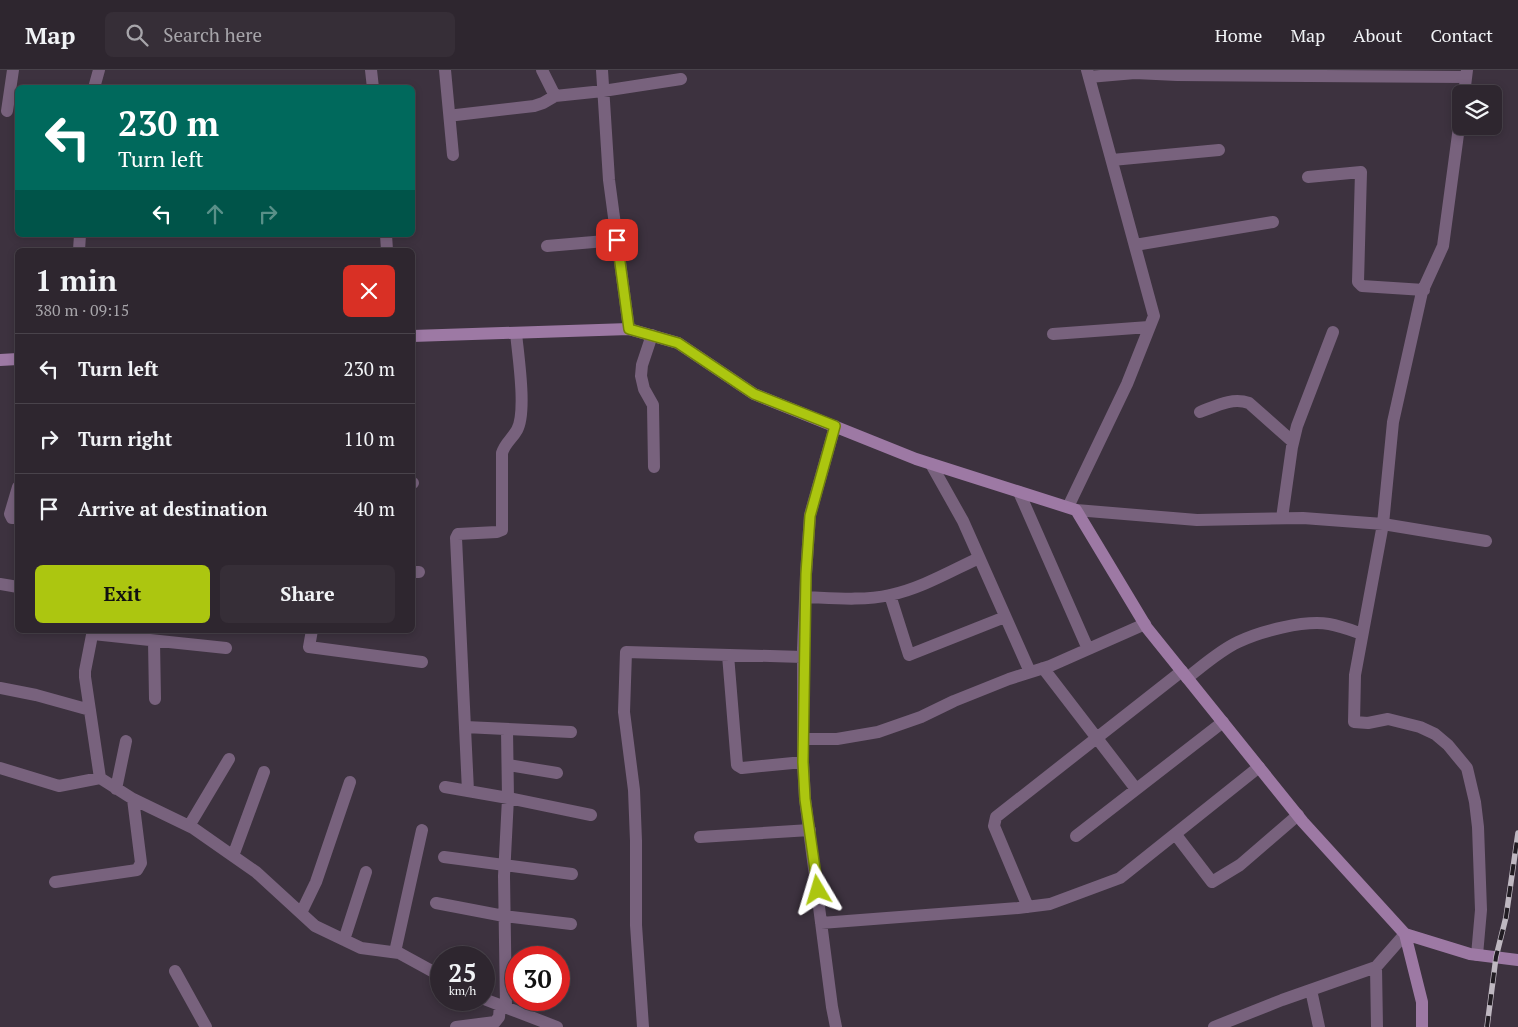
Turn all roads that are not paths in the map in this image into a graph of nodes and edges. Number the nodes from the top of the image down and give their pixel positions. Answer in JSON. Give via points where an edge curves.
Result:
{"nodes":[{"id":1,"x":13,"y":70,"type":"edge"},
{"id":2,"x":99,"y":70,"type":"edge"},
{"id":3,"x":370,"y":70,"type":"edge"},
{"id":4,"x":445,"y":70,"type":"edge"},
{"id":5,"x":542,"y":70,"type":"edge"},
{"id":6,"x":602,"y":70,"type":"edge"},
{"id":7,"x":1176,"y":72,"type":"edge"},
{"id":8,"x":1259,"y":73,"type":"edge"},
{"id":9,"x":1334,"y":73,"type":"edge"},
{"id":10,"x":1088,"y":74,"type":"edge"},
{"id":11,"x":1466,"y":74,"type":"edge"},
{"id":12,"x":681,"y":79,"type":"dead end"},
{"id":13,"x":95,"y":85,"type":"edge"},
{"id":14,"x":372,"y":85,"type":"edge"},
{"id":15,"x":603,"y":91,"type":"junction"},
{"id":16,"x":555,"y":96,"type":"junction"},
{"id":17,"x":8,"y":111,"type":"edge"},
{"id":18,"x":456,"y":115,"type":"dead end"},
{"id":19,"x":1458,"y":135,"type":"edge"},
{"id":20,"x":1219,"y":150,"type":"dead end"},
{"id":21,"x":453,"y":155,"type":"dead end"},
{"id":22,"x":1112,"y":160,"type":"junction"},
{"id":23,"x":1308,"y":177,"type":"dead end"},
{"id":24,"x":1273,"y":222,"type":"dead end"},
{"id":25,"x":617,"y":240,"type":"junction"},
{"id":26,"x":547,"y":246,"type":"dead end"},
{"id":27,"x":1135,"y":246,"type":"junction"},
{"id":28,"x":1424,"y":290,"type":"junction"},
{"id":29,"x":1149,"y":327,"type":"junction"},
{"id":30,"x":629,"y":329,"type":"junction"},
{"id":31,"x":516,"y":332,"type":"junction"},
{"id":32,"x":1332,"y":332,"type":"dead end"},
{"id":33,"x":1053,"y":334,"type":"dead end"},
{"id":34,"x":652,"y":335,"type":"junction"},
{"id":35,"x":415,"y":336,"type":"edge"},
{"id":36,"x":15,"y":359,"type":"edge"},
{"id":37,"x":0,"y":360,"type":"edge"},
{"id":38,"x":1200,"y":412,"type":"dead end"},
{"id":39,"x":835,"y":426,"type":"junction"},
{"id":40,"x":1293,"y":442,"type":"junction"},
{"id":41,"x":931,"y":464,"type":"junction"},
{"id":42,"x":654,"y":467,"type":"dead end"},
{"id":43,"x":1019,"y":492,"type":"junction"},
{"id":44,"x":15,"y":497,"type":"edge"},
{"id":45,"x":1072,"y":509,"type":"junction"},
{"id":46,"x":15,"y":518,"type":"edge"},
{"id":47,"x":1282,"y":518,"type":"junction"},
{"id":48,"x":1383,"y":524,"type":"junction"},
{"id":49,"x":1486,"y":541,"type":"dead end"},
{"id":50,"x":979,"y":558,"type":"junction"},
{"id":51,"x":0,"y":584,"type":"edge"},
{"id":52,"x":15,"y":586,"type":"edge"},
{"id":53,"x":890,"y":595,"type":"junction"},
{"id":54,"x":805,"y":597,"type":"junction"},
{"id":55,"x":1005,"y":617,"type":"junction"},
{"id":56,"x":1145,"y":624,"type":"junction"},
{"id":57,"x":93,"y":633,"type":"edge"},
{"id":58,"x":100,"y":633,"type":"edge"},
{"id":59,"x":311,"y":633,"type":"edge"},
{"id":60,"x":1362,"y":634,"type":"junction"},
{"id":61,"x":154,"y":641,"type":"junction"},
{"id":62,"x":226,"y":648,"type":"dead end"},
{"id":63,"x":1088,"y":649,"type":"junction"},
{"id":64,"x":728,"y":655,"type":"junction"},
{"id":65,"x":804,"y":657,"type":"junction"},
{"id":66,"x":422,"y":662,"type":"dead end"},
{"id":67,"x":1043,"y":668,"type":"junction"},
{"id":68,"x":1030,"y":672,"type":"junction"},
{"id":69,"x":1185,"y":674,"type":"junction"},
{"id":70,"x":0,"y":688,"type":"edge"},
{"id":71,"x":155,"y":699,"type":"dead end"},
{"id":72,"x":90,"y":710,"type":"junction"},
{"id":73,"x":1223,"y":722,"type":"junction"},
{"id":74,"x":465,"y":727,"type":"junction"},
{"id":75,"x":507,"y":730,"type":"junction"},
{"id":76,"x":571,"y":732,"type":"dead end"},
{"id":77,"x":1098,"y":738,"type":"junction"},
{"id":78,"x":804,"y":739,"type":"junction"},
{"id":79,"x":126,"y":741,"type":"dead end"},
{"id":80,"x":229,"y":760,"type":"dead end"},
{"id":81,"x":803,"y":762,"type":"junction"},
{"id":82,"x":508,"y":765,"type":"junction"},
{"id":83,"x":1259,"y":767,"type":"junction"},
{"id":84,"x":0,"y":768,"type":"edge"},
{"id":85,"x":264,"y":772,"type":"dead end"},
{"id":86,"x":557,"y":773,"type":"dead end"},
{"id":87,"x":100,"y":778,"type":"junction"},
{"id":88,"x":350,"y":782,"type":"dead end"},
{"id":89,"x":445,"y":787,"type":"dead end"},
{"id":90,"x":116,"y":789,"type":"junction"},
{"id":91,"x":1136,"y":789,"type":"junction"},
{"id":92,"x":468,"y":791,"type":"junction"},
{"id":93,"x":508,"y":798,"type":"junction"},
{"id":94,"x":132,"y":799,"type":"junction"},
{"id":95,"x":591,"y":815,"type":"dead end"},
{"id":96,"x":1298,"y":816,"type":"junction"},
{"id":97,"x":189,"y":826,"type":"junction"},
{"id":98,"x":422,"y":830,"type":"dead end"},
{"id":99,"x":810,"y":830,"type":"junction"},
{"id":100,"x":1176,"y":835,"type":"junction"},
{"id":101,"x":1076,"y":836,"type":"dead end"},
{"id":102,"x":700,"y":837,"type":"dead end"},
{"id":103,"x":233,"y":856,"type":"junction"},
{"id":104,"x":444,"y":857,"type":"dead end"},
{"id":105,"x":504,"y":866,"type":"junction"},
{"id":106,"x":366,"y":872,"type":"dead end"},
{"id":107,"x":572,"y":874,"type":"dead end"},
{"id":108,"x":55,"y":882,"type":"dead end"},
{"id":109,"x":436,"y":903,"type":"dead end"},
{"id":110,"x":1028,"y":907,"type":"junction"},
{"id":111,"x":301,"y":913,"type":"junction"},
{"id":112,"x":504,"y":916,"type":"junction"},
{"id":113,"x":822,"y":923,"type":"junction"},
{"id":114,"x":571,"y":924,"type":"dead end"},
{"id":115,"x":1406,"y":934,"type":"junction"},
{"id":116,"x":344,"y":940,"type":"junction"},
{"id":117,"x":395,"y":952,"type":"junction"},
{"id":118,"x":1477,"y":955,"type":"junction"},
{"id":119,"x":1518,"y":960,"type":"edge"},
{"id":120,"x":1376,"y":968,"type":"junction"},
{"id":121,"x":430,"y":970,"type":"edge"},
{"id":122,"x":175,"y":971,"type":"dead end"},
{"id":123,"x":1311,"y":990,"type":"junction"},
{"id":124,"x":495,"y":1003,"type":"edge"},
{"id":125,"x":503,"y":1006,"type":"junction"},
{"id":126,"x":206,"y":1027,"type":"edge"},
{"id":127,"x":456,"y":1027,"type":"edge"},
{"id":128,"x":557,"y":1027,"type":"edge"},
{"id":129,"x":642,"y":1027,"type":"edge"},
{"id":130,"x":836,"y":1027,"type":"edge"},
{"id":131,"x":1215,"y":1027,"type":"edge"},
{"id":132,"x":1319,"y":1027,"type":"edge"},
{"id":133,"x":1377,"y":1027,"type":"edge"},
{"id":134,"x":1422,"y":1027,"type":"edge"}],
"edges":[{"from":1,"to":17,"type":"street"},
{"from":2,"to":13,"type":"street"},
{"from":3,"to":14,"type":"street"},
{"from":4,"to":21,"type":"street"},
{"from":5,"to":16,"type":"street"},
{"from":6,"to":15,"type":"street"},
{"from":7,"to":8,"type":"street"},
{"from":7,"to":10,"type":"street"},
{"from":8,"to":9,"type":"street"},
{"from":9,"to":11,"type":"street"},
{"from":10,"to":22,"type":"street"},
{"from":12,"to":15,"type":"street"},
{"from":15,"to":16,"type":"street"},
{"from":15,"to":25,"type":"street"},
{"from":16,"to":18,"type":"street","via":[[534,106]]},
{"from":19,"to":28,"type":"street","via":[[1443,246]]},
{"from":20,"to":22,"type":"street"},
{"from":22,"to":27,"type":"street"},
{"from":23,"to":28,"type":"street","via":[[1361,172],[1358,282],[1362,286]]},
{"from":24,"to":27,"type":"street"},
{"from":25,"to":26,"type":"street"},
{"from":25,"to":30,"type":"street"},
{"from":27,"to":29,"type":"street","via":[[1154,316]]},
{"from":28,"to":48,"type":"street","via":[[1393,422]]},
{"from":29,"to":33,"type":"street"},
{"from":29,"to":45,"type":"street"},
{"from":30,"to":31,"type":"street"},
{"from":30,"to":34,"type":"street"},
{"from":31,"to":35,"type":"street"},
{"from":31,"to":74,"type":"street","via":[[522,414],[517,430],[502,453],[502,530],[458,534],[456,538]]},
{"from":32,"to":40,"type":"street"},
{"from":34,"to":39,"type":"street","via":[[678,343],[754,394]]},
{"from":34,"to":42,"type":"street","via":[[641,376],[652,405]]},
{"from":36,"to":37,"type":"street"},
{"from":38,"to":40,"type":"street","via":[[1241,400],[1249,403]]},
{"from":39,"to":41,"type":"street"},
{"from":39,"to":54,"type":"street","via":[[810,516]]},
{"from":40,"to":47,"type":"street"},
{"from":41,"to":43,"type":"street"},
{"from":41,"to":50,"type":"street","via":[[963,521]]},
{"from":43,"to":45,"type":"street"},
{"from":43,"to":63,"type":"street"},
{"from":44,"to":46,"type":"street","via":[[10,514]]},
{"from":45,"to":47,"type":"street","via":[[1197,520]]},
{"from":45,"to":56,"type":"street"},
{"from":47,"to":48,"type":"street"},
{"from":48,"to":49,"type":"street"},
{"from":48,"to":60,"type":"street"},
{"from":50,"to":53,"type":"street"},
{"from":50,"to":55,"type":"street"},
{"from":51,"to":52,"type":"street"},
{"from":53,"to":54,"type":"street"},
{"from":53,"to":55,"type":"street","via":[[909,655]]},
{"from":54,"to":65,"type":"street"},
{"from":55,"to":68,"type":"street"},
{"from":56,"to":63,"type":"street"},
{"from":56,"to":69,"type":"street"},
{"from":57,"to":72,"type":"street","via":[[85,671]]},
{"from":58,"to":61,"type":"street"},
{"from":59,"to":66,"type":"street","via":[[309,647]]},
{"from":60,"to":69,"type":"street","via":[[1327,624],[1259,634],[1238,642]]},
{"from":60,"to":118,"type":"street","via":[[1355,675],[1354,722],[1388,719],[1420,727],[1448,745],[1467,768],[1476,802],[1478,827],[1480,910]]},
{"from":61,"to":62,"type":"street"},
{"from":61,"to":71,"type":"street"},
{"from":63,"to":67,"type":"street"},
{"from":64,"to":65,"type":"street"},
{"from":64,"to":81,"type":"street","via":[[737,765],[742,768]]},
{"from":64,"to":129,"type":"street","via":[[626,652],[624,712],[634,790],[636,925]]},
{"from":65,"to":78,"type":"street"},
{"from":67,"to":68,"type":"street"},
{"from":67,"to":77,"type":"street"},
{"from":68,"to":78,"type":"street","via":[[878,732],[837,739]]},
{"from":69,"to":73,"type":"street"},
{"from":69,"to":77,"type":"street"},
{"from":70,"to":72,"type":"street"},
{"from":72,"to":87,"type":"street"},
{"from":73,"to":83,"type":"street"},
{"from":73,"to":91,"type":"street"},
{"from":74,"to":75,"type":"street"},
{"from":74,"to":92,"type":"street"},
{"from":75,"to":76,"type":"street"},
{"from":75,"to":82,"type":"street"},
{"from":77,"to":91,"type":"street"},
{"from":77,"to":110,"type":"street","via":[[996,817],[994,826]]},
{"from":78,"to":81,"type":"street"},
{"from":79,"to":90,"type":"street"},
{"from":80,"to":97,"type":"street"},
{"from":81,"to":99,"type":"street"},
{"from":82,"to":86,"type":"street"},
{"from":82,"to":93,"type":"street"},
{"from":83,"to":96,"type":"street"},
{"from":83,"to":100,"type":"street"},
{"from":84,"to":87,"type":"street","via":[[59,786]]},
{"from":85,"to":103,"type":"street"},
{"from":87,"to":90,"type":"street"},
{"from":88,"to":111,"type":"street","via":[[316,882]]},
{"from":89,"to":92,"type":"street"},
{"from":90,"to":94,"type":"street"},
{"from":91,"to":101,"type":"street"},
{"from":92,"to":93,"type":"street"},
{"from":93,"to":95,"type":"street"},
{"from":93,"to":105,"type":"street"},
{"from":94,"to":97,"type":"street"},
{"from":94,"to":108,"type":"street","via":[[141,863],[137,870]]},
{"from":96,"to":100,"type":"street","via":[[1240,865],[1212,882]]},
{"from":96,"to":115,"type":"street"},
{"from":97,"to":103,"type":"street"},
{"from":98,"to":117,"type":"street"},
{"from":99,"to":102,"type":"street"},
{"from":99,"to":113,"type":"street"},
{"from":100,"to":110,"type":"street","via":[[1120,878],[1050,904]]},
{"from":103,"to":111,"type":"street","via":[[256,872]]},
{"from":104,"to":105,"type":"street"},
{"from":105,"to":107,"type":"street"},
{"from":105,"to":112,"type":"street"},
{"from":106,"to":116,"type":"street"},
{"from":109,"to":112,"type":"street"},
{"from":110,"to":113,"type":"street"},
{"from":111,"to":116,"type":"street","via":[[315,926]]},
{"from":112,"to":114,"type":"street"},
{"from":112,"to":125,"type":"street"},
{"from":113,"to":130,"type":"street"},
{"from":115,"to":118,"type":"street"},
{"from":115,"to":120,"type":"street"},
{"from":115,"to":134,"type":"street","via":[[1422,1002]]},
{"from":116,"to":117,"type":"street","via":[[361,948]]},
{"from":117,"to":121,"type":"street"},
{"from":118,"to":119,"type":"street"},
{"from":120,"to":123,"type":"street"},
{"from":120,"to":133,"type":"street"},
{"from":122,"to":126,"type":"street"},
{"from":123,"to":131,"type":"street"},
{"from":123,"to":132,"type":"street"},
{"from":124,"to":125,"type":"street"},
{"from":125,"to":127,"type":"street","via":[[495,1022]]},
{"from":125,"to":128,"type":"street"}]}
